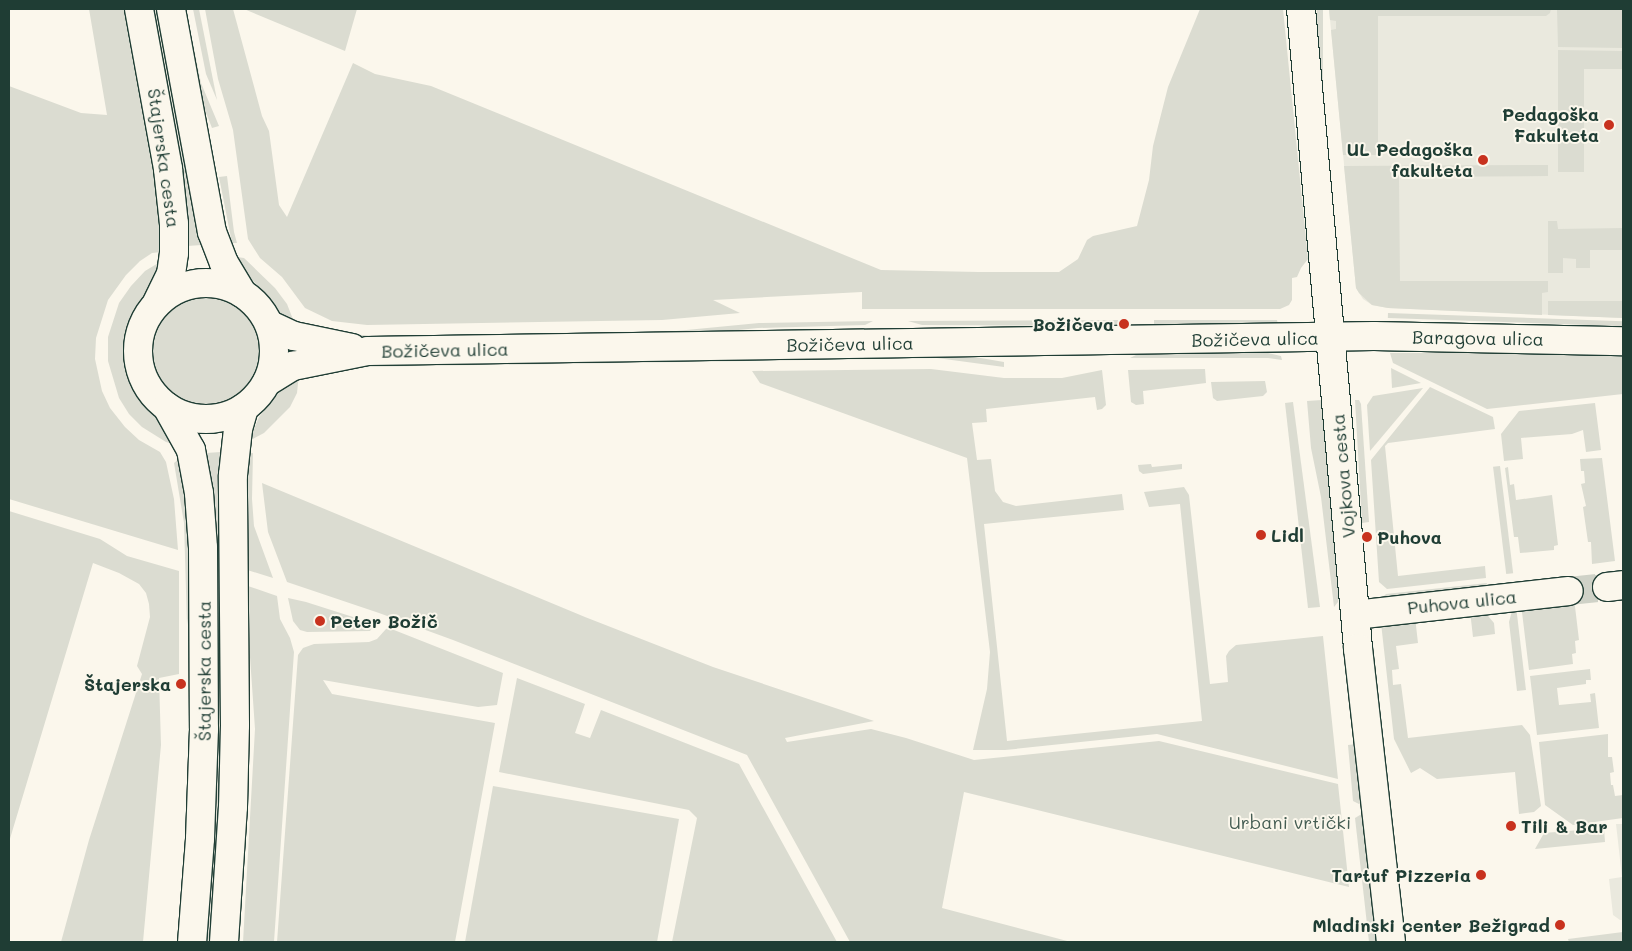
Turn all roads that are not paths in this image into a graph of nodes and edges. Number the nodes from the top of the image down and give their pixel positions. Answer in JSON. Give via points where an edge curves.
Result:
{"nodes":[{"id":1,"x":139,"y":9,"type":"edge"},
{"id":2,"x":171,"y":9,"type":"edge"},
{"id":3,"x":1301,"y":9,"type":"edge"},
{"id":4,"x":242,"y":293,"type":"junction"},
{"id":5,"x":156,"y":305,"type":"junction"},
{"id":6,"x":270,"y":325,"type":"junction"},
{"id":7,"x":1332,"y":338,"type":"junction"},
{"id":8,"x":1623,"y":341,"type":"edge"},
{"id":9,"x":368,"y":351,"type":"junction"},
{"id":10,"x":268,"y":382,"type":"junction"},
{"id":11,"x":167,"y":407,"type":"junction"},
{"id":12,"x":244,"y":408,"type":"junction"},
{"id":13,"x":1569,"y":591,"type":"tunnel mouth"},
{"id":14,"x":1355,"y":615,"type":"junction"},
{"id":15,"x":192,"y":942,"type":"edge"},
{"id":16,"x":224,"y":942,"type":"edge"},
{"id":17,"x":1392,"y":942,"type":"edge"}],
"edges":[{"from":1,"to":5,"type":"street","name":"Štajerska cesta","via":[[165,151],[174,224],[171,274]]},
{"from":2,"to":4,"type":"street","name":"Štajerska cesta","via":[[212,232],[224,263]]},
{"from":3,"to":7,"type":"street","name":"Vojkova cesta"},
{"from":4,"to":5,"type":"street","name":"Štajerska cesta","via":[[222,284],[200,283],[173,291]]},
{"from":4,"to":6,"type":"street","name":"Štajerska cesta","via":[[259,307]]},
{"from":5,"to":11,"type":"street","name":"Štajerska cesta","via":[[141,330],[138,359],[148,386]]},
{"from":6,"to":9,"type":"street","name":"Božičeva ulica","via":[[294,336]]},
{"from":6,"to":10,"type":"street","name":"Štajerska cesta","via":[[275,355]]},
{"from":7,"to":8,"type":"street","name":"Baragova ulica","via":[[1389,336]]},
{"from":7,"to":9,"type":"street","name":"Božičeva ulica"},
{"from":7,"to":14,"type":"street","name":"Vojkova cesta"},
{"from":9,"to":10,"type":"street","name":"Božičeva ulica","via":[[292,366]]},
{"from":10,"to":12,"type":"street","name":"Štajerska cesta"},
{"from":11,"to":12,"type":"street","name":"Štajerska cesta","via":[[187,416],[208,420]]},
{"from":11,"to":15,"type":"street","name":"Štajerska cesta","via":[[190,450],[199,493],[203,548],[202,784]]},
{"from":12,"to":16,"type":"street","name":"Štajerska cesta","via":[[238,429],[233,475],[235,734]]},
{"from":13,"to":14,"type":"street","name":"Puhova ulica"},
{"from":14,"to":17,"type":"street","name":"Vojkova cesta"}]}
